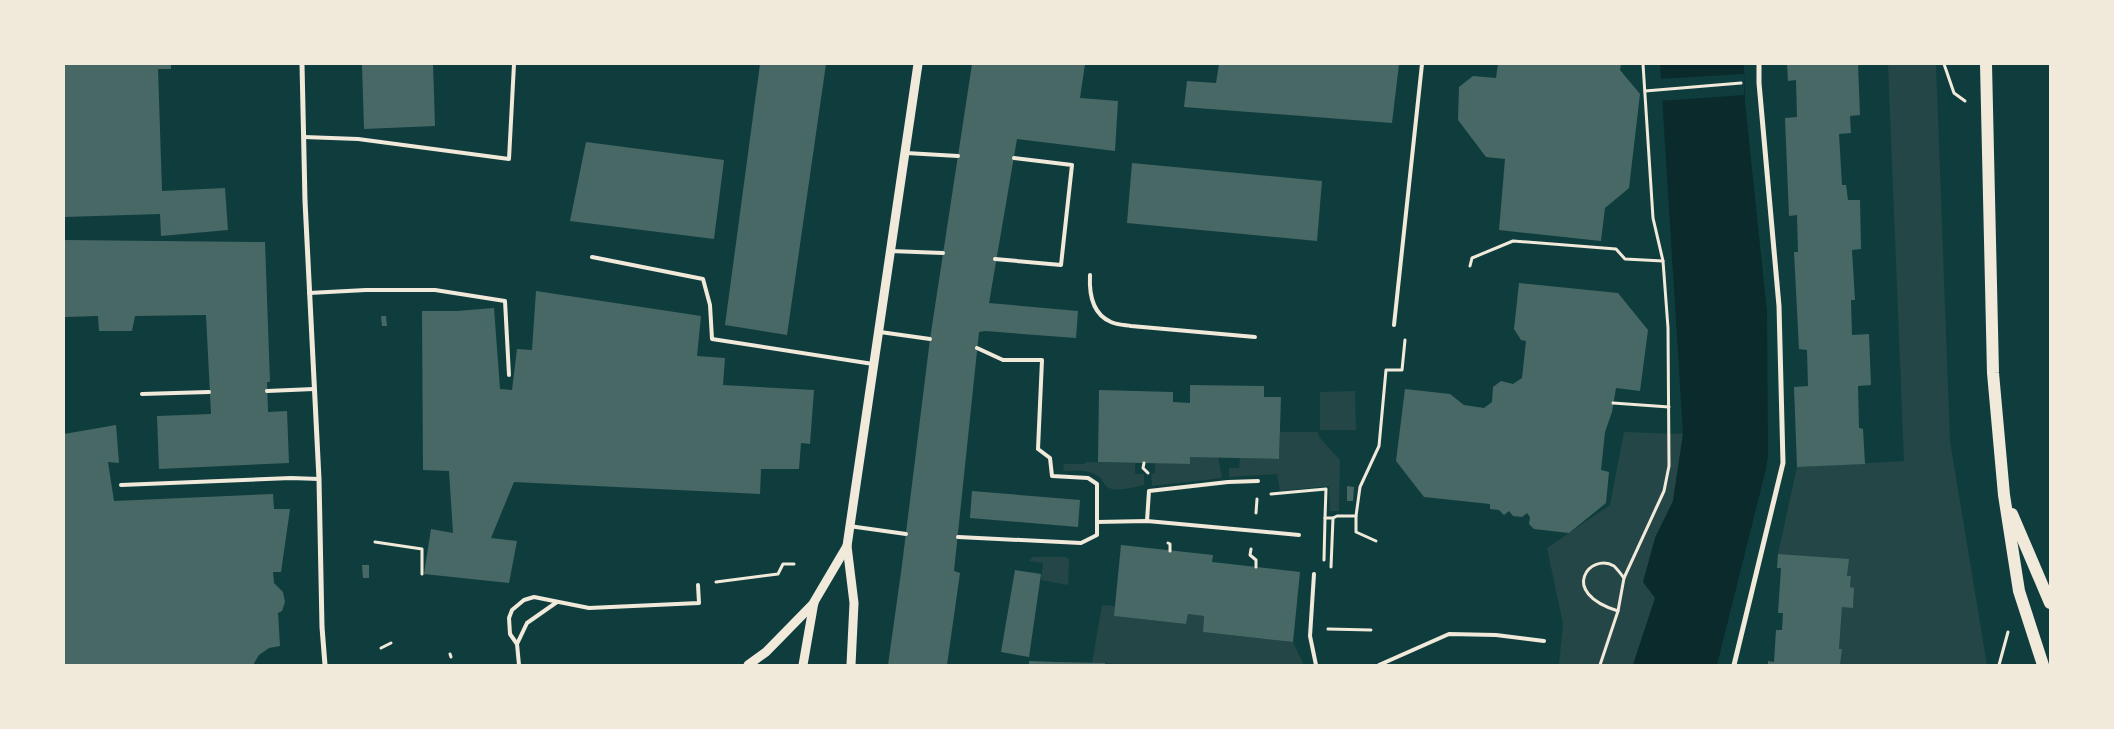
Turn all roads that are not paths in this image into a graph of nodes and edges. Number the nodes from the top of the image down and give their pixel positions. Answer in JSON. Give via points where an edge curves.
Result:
{"nodes":[{"id":1,"x":302,"y":64,"type":"edge"},
{"id":2,"x":514,"y":64,"type":"edge"},
{"id":3,"x":918,"y":64,"type":"edge"},
{"id":4,"x":1422,"y":64,"type":"edge"},
{"id":5,"x":1759,"y":64,"type":"edge"},
{"id":6,"x":1986,"y":64,"type":"edge"},
{"id":7,"x":304,"y":137,"type":"junction"},
{"id":8,"x":904,"y":152,"type":"junction"},
{"id":9,"x":958,"y":156,"type":"dead end"},
{"id":10,"x":1014,"y":158,"type":"dead end"},
{"id":11,"x":890,"y":250,"type":"junction"},
{"id":12,"x":943,"y":253,"type":"dead end"},
{"id":13,"x":592,"y":257,"type":"dead end"},
{"id":14,"x":995,"y":259,"type":"dead end"},
{"id":15,"x":1090,"y":276,"type":"dead end"},
{"id":16,"x":309,"y":293,"type":"junction"},
{"id":17,"x":1394,"y":325,"type":"road end"},
{"id":18,"x":878,"y":332,"type":"junction"},
{"id":19,"x":1255,"y":337,"type":"dead end"},
{"id":20,"x":930,"y":340,"type":"dead end"},
{"id":21,"x":977,"y":348,"type":"dead end"},
{"id":22,"x":873,"y":364,"type":"junction"},
{"id":23,"x":509,"y":375,"type":"dead end"},
{"id":24,"x":314,"y":389,"type":"junction"},
{"id":25,"x":267,"y":390,"type":"dead end"},
{"id":26,"x":209,"y":392,"type":"dead end"},
{"id":27,"x":142,"y":394,"type":"dead end"},
{"id":28,"x":319,"y":479,"type":"junction"},
{"id":29,"x":1258,"y":481,"type":"dead end"},
{"id":30,"x":121,"y":485,"type":"dead end"},
{"id":31,"x":2004,"y":495,"type":"junction"},
{"id":32,"x":1147,"y":521,"type":"junction"},
{"id":33,"x":1098,"y":522,"type":"junction"},
{"id":34,"x":849,"y":526,"type":"junction"},
{"id":35,"x":906,"y":534,"type":"dead end"},
{"id":36,"x":1299,"y":535,"type":"dead end"},
{"id":37,"x":958,"y":537,"type":"dead end"},
{"id":38,"x":847,"y":546,"type":"junction"},
{"id":39,"x":1314,"y":574,"type":"dead end"},
{"id":40,"x":698,"y":585,"type":"road end"},
{"id":41,"x":557,"y":602,"type":"junction"},
{"id":42,"x":814,"y":602,"type":"junction"},
{"id":43,"x":2050,"y":603,"type":"edge"},
{"id":44,"x":1544,"y":641,"type":"dead end"},
{"id":45,"x":517,"y":644,"type":"junction"},
{"id":46,"x":325,"y":665,"type":"edge"},
{"id":47,"x":519,"y":665,"type":"edge"},
{"id":48,"x":748,"y":665,"type":"edge"},
{"id":49,"x":803,"y":665,"type":"edge"},
{"id":50,"x":851,"y":665,"type":"edge"},
{"id":51,"x":1316,"y":665,"type":"edge"},
{"id":52,"x":1379,"y":665,"type":"edge"},
{"id":53,"x":1734,"y":665,"type":"edge"},
{"id":54,"x":2042,"y":665,"type":"edge"}],
"edges":[{"from":1,"to":7,"type":"street"},
{"from":2,"to":7,"type":"lane","via":[[509,159],[358,139]]},
{"from":3,"to":8,"type":"street"},
{"from":4,"to":17,"type":"lane"},
{"from":5,"to":53,"type":"street","via":[[1779,306],[1783,463]]},
{"from":6,"to":31,"type":"main road","via":[[1993,373]]},
{"from":7,"to":16,"type":"street"},
{"from":8,"to":9,"type":"lane"},
{"from":8,"to":11,"type":"street"},
{"from":10,"to":14,"type":"lane","via":[[1072,165],[1061,265]]},
{"from":11,"to":12,"type":"lane"},
{"from":11,"to":18,"type":"street"},
{"from":13,"to":22,"type":"lane","via":[[703,279],[710,306],[712,339]]},
{"from":15,"to":19,"type":"lane","via":[[1089,294],[1097,312],[1111,322]]},
{"from":16,"to":23,"type":"lane","via":[[435,290],[505,300]]},
{"from":16,"to":24,"type":"street"},
{"from":18,"to":20,"type":"lane"},
{"from":18,"to":22,"type":"street"},
{"from":21,"to":33,"type":"lane","via":[[1003,360],[1042,360],[1038,449],[1050,458],[1052,476],[1088,478],[1097,484]]},
{"from":22,"to":34,"type":"street"},
{"from":24,"to":25,"type":"lane"},
{"from":24,"to":28,"type":"street"},
{"from":26,"to":27,"type":"lane"},
{"from":28,"to":30,"type":"lane"},
{"from":28,"to":46,"type":"street"},
{"from":29,"to":32,"type":"lane","via":[[1149,491]]},
{"from":31,"to":43,"type":"main road"},
{"from":31,"to":54,"type":"main road","via":[[2019,591]]},
{"from":32,"to":33,"type":"lane"},
{"from":32,"to":36,"type":"lane"},
{"from":33,"to":37,"type":"lane","via":[[1097,535],[1081,543]]},
{"from":34,"to":35,"type":"lane"},
{"from":34,"to":38,"type":"street"},
{"from":38,"to":42,"type":"street"},
{"from":38,"to":50,"type":"street","via":[[854,603]]},
{"from":39,"to":51,"type":"lane","via":[[1310,645]]},
{"from":40,"to":41,"type":"lane","via":[[699,602],[589,608]]},
{"from":41,"to":45,"type":"lane","via":[[527,623]]},
{"from":41,"to":45,"type":"lane","via":[[534,597],[524,600],[512,610],[510,634]]},
{"from":42,"to":48,"type":"street","via":[[766,652]]},
{"from":42,"to":49,"type":"street"},
{"from":44,"to":52,"type":"lane","via":[[1449,634]]},
{"from":45,"to":47,"type":"lane"}]}
